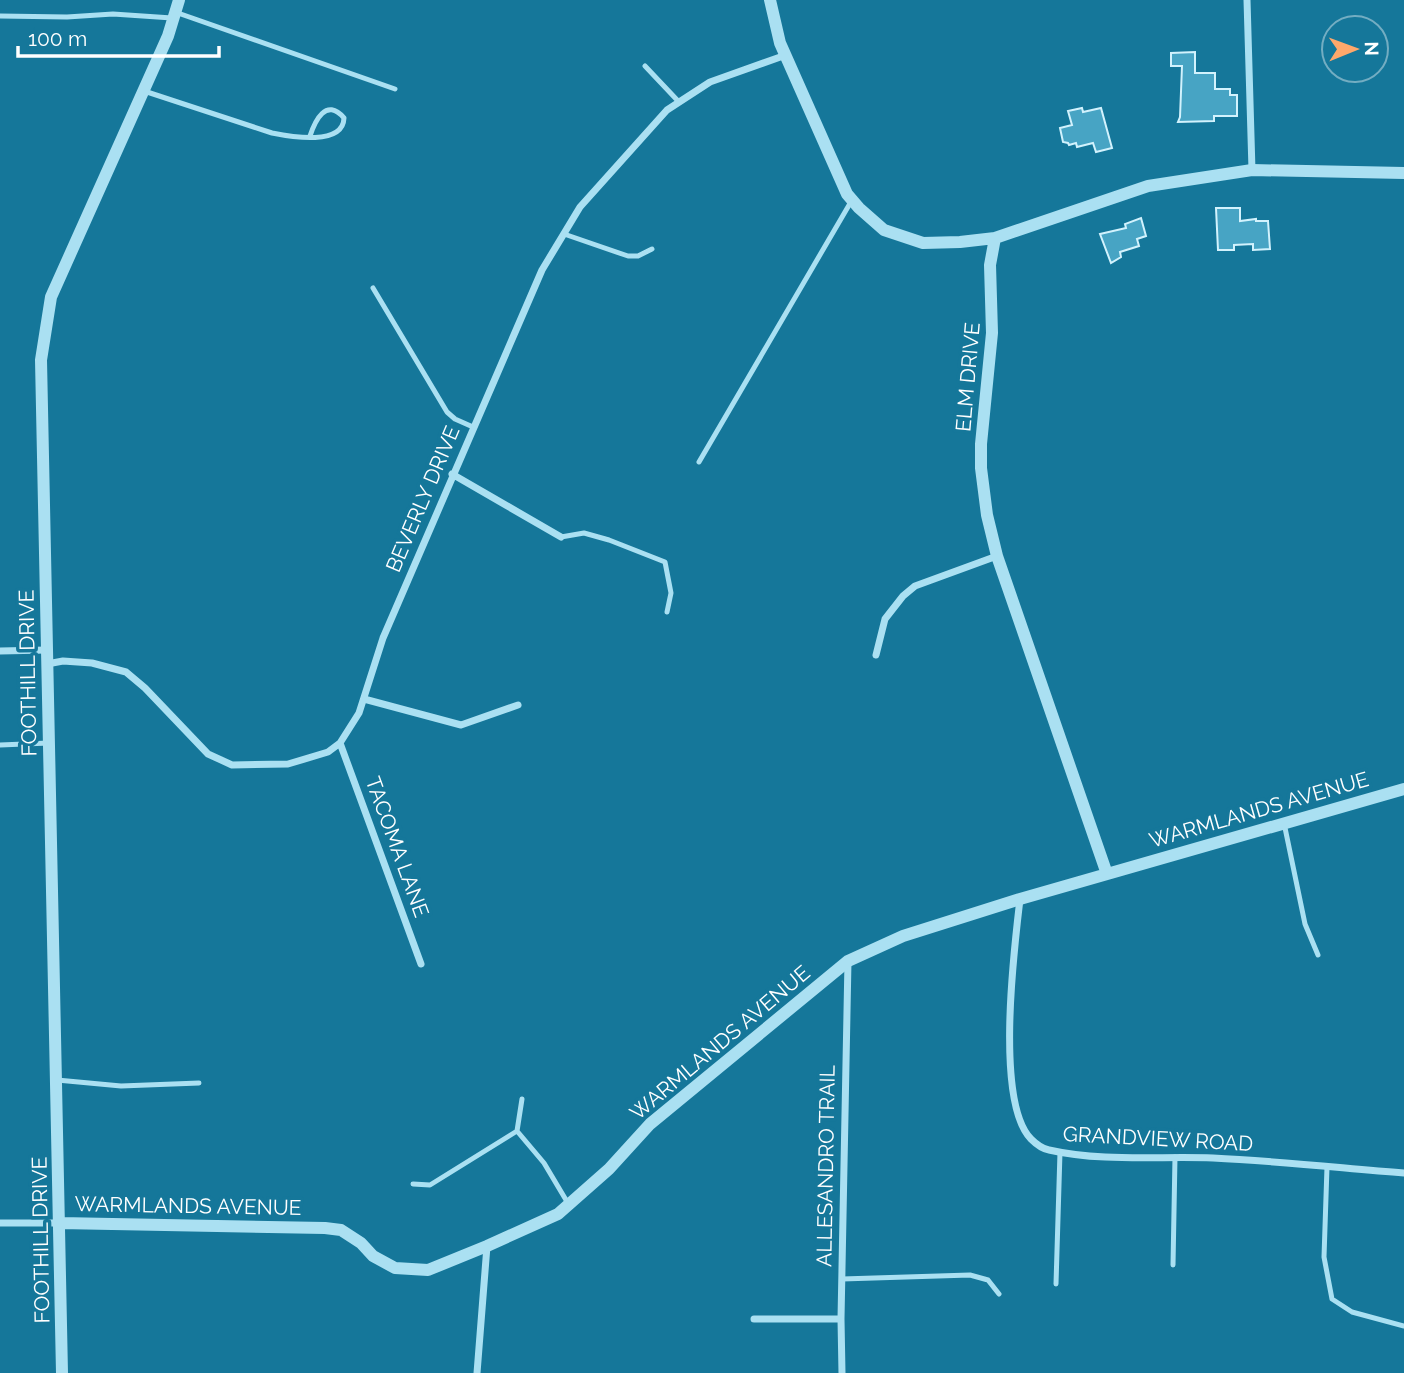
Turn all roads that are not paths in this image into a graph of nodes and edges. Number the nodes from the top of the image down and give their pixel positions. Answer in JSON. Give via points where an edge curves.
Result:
{"nodes":[{"id":1,"x":770,"y":0,"type":"edge"},
{"id":2,"x":1247,"y":0,"type":"edge"},
{"id":3,"x":175,"y":10,"type":"edge"},
{"id":4,"x":0,"y":16,"type":"edge"},
{"id":5,"x":786,"y":55,"type":"junction"},
{"id":6,"x":645,"y":66,"type":"dead end"},
{"id":7,"x":395,"y":89,"type":"dead end"},
{"id":8,"x":144,"y":91,"type":"junction"},
{"id":9,"x":679,"y":102,"type":"junction"},
{"id":10,"x":310,"y":136,"type":"junction"},
{"id":11,"x":1252,"y":170,"type":"junction"},
{"id":12,"x":1404,"y":173,"type":"edge"},
{"id":13,"x":852,"y":200,"type":"junction"},
{"id":14,"x":564,"y":234,"type":"junction"},
{"id":15,"x":995,"y":238,"type":"junction"},
{"id":16,"x":652,"y":249,"type":"dead end"},
{"id":17,"x":373,"y":288,"type":"dead end"},
{"id":18,"x":473,"y":427,"type":"junction"},
{"id":19,"x":699,"y":462,"type":"dead end"},
{"id":20,"x":452,"y":474,"type":"junction"},
{"id":21,"x":561,"y":537,"type":"joint"},
{"id":22,"x":997,"y":556,"type":"junction"},
{"id":23,"x":667,"y":612,"type":"dead end"},
{"id":24,"x":0,"y":650,"type":"edge"},
{"id":25,"x":47,"y":650,"type":"junction"},
{"id":26,"x":876,"y":655,"type":"dead end"},
{"id":27,"x":47,"y":664,"type":"junction"},
{"id":28,"x":364,"y":699,"type":"junction"},
{"id":29,"x":518,"y":705,"type":"dead end"},
{"id":30,"x":49,"y":743,"type":"junction"},
{"id":31,"x":340,"y":743,"type":"junction"},
{"id":32,"x":0,"y":745,"type":"edge"},
{"id":33,"x":1404,"y":789,"type":"edge"},
{"id":34,"x":1284,"y":823,"type":"junction"},
{"id":35,"x":1107,"y":874,"type":"junction"},
{"id":36,"x":1020,"y":899,"type":"junction"},
{"id":37,"x":1318,"y":955,"type":"dead end"},
{"id":38,"x":848,"y":961,"type":"junction"},
{"id":39,"x":421,"y":964,"type":"dead end"},
{"id":40,"x":57,"y":1080,"type":"junction"},
{"id":41,"x":199,"y":1083,"type":"dead end"},
{"id":42,"x":522,"y":1099,"type":"dead end"},
{"id":43,"x":517,"y":1131,"type":"junction"},
{"id":44,"x":1060,"y":1152,"type":"junction"},
{"id":45,"x":1175,"y":1157,"type":"junction"},
{"id":46,"x":1328,"y":1167,"type":"junction"},
{"id":47,"x":1404,"y":1173,"type":"edge"},
{"id":48,"x":413,"y":1184,"type":"dead end"},
{"id":49,"x":569,"y":1205,"type":"junction"},
{"id":50,"x":0,"y":1223,"type":"edge"},
{"id":51,"x":60,"y":1223,"type":"junction"},
{"id":52,"x":487,"y":1246,"type":"junction"},
{"id":53,"x":1173,"y":1265,"type":"dead end"},
{"id":54,"x":842,"y":1279,"type":"junction"},
{"id":55,"x":1056,"y":1284,"type":"dead end"},
{"id":56,"x":999,"y":1294,"type":"dead end"},
{"id":57,"x":754,"y":1319,"type":"dead end"},
{"id":58,"x":841,"y":1319,"type":"junction"},
{"id":59,"x":1404,"y":1326,"type":"edge"},
{"id":60,"x":62,"y":1373,"type":"edge"},
{"id":61,"x":477,"y":1373,"type":"edge"},
{"id":62,"x":842,"y":1373,"type":"edge"}],
"edges":[{"from":1,"to":5,"type":"street"},
{"from":2,"to":11,"type":"street"},
{"from":3,"to":4,"type":"lane"},
{"from":3,"to":7,"type":"lane"},
{"from":3,"to":8,"type":"street","name":"FOOTHILL DRIVE"},
{"from":5,"to":9,"type":"street","name":"BEVERLY DRIVE","via":[[709,82]]},
{"from":5,"to":13,"type":"street"},
{"from":6,"to":9,"type":"lane"},
{"from":8,"to":10,"type":"lane","via":[[272,133]]},
{"from":8,"to":25,"type":"street","name":"FOOTHILL DRIVE","via":[[51,298],[41,360]]},
{"from":9,"to":14,"type":"street","name":"BEVERLY DRIVE","via":[[580,207]]},
{"from":10,"to":10,"type":"lane","via":[[339,132],[344,118],[333,111],[324,112],[316,118]]},
{"from":11,"to":12,"type":"street"},
{"from":11,"to":15,"type":"street","via":[[1148,186]]},
{"from":13,"to":15,"type":"street","via":[[884,230],[923,243]]},
{"from":13,"to":19,"type":"lane"},
{"from":14,"to":16,"type":"lane","via":[[628,256]]},
{"from":14,"to":18,"type":"street","name":"BEVERLY DRIVE","via":[[542,270]]},
{"from":15,"to":22,"type":"street","name":"ELM DRIVE","via":[[981,468]]},
{"from":17,"to":18,"type":"lane","via":[[447,412]]},
{"from":18,"to":20,"type":"street","name":"BEVERLY DRIVE"},
{"from":20,"to":21,"type":"street"},
{"from":20,"to":28,"type":"street","name":"BEVERLY DRIVE","via":[[383,638]]},
{"from":21,"to":23,"type":"lane","via":[[584,533],[664,562],[671,593]]},
{"from":22,"to":26,"type":"street","via":[[915,586],[902,596],[885,619]]},
{"from":22,"to":35,"type":"street","name":"ELM DRIVE"},
{"from":24,"to":25,"type":"street"},
{"from":25,"to":27,"type":"street","name":"FOOTHILL DRIVE"},
{"from":27,"to":30,"type":"street","name":"FOOTHILL DRIVE"},
{"from":27,"to":31,"type":"street","via":[[92,663],[126,672],[208,754],[232,765],[288,764],[328,752]]},
{"from":28,"to":29,"type":"street","via":[[461,725]]},
{"from":28,"to":31,"type":"street","name":"BEVERLY DRIVE"},
{"from":30,"to":32,"type":"lane"},
{"from":30,"to":40,"type":"street","name":"FOOTHILL DRIVE"},
{"from":31,"to":39,"type":"street","name":"TACOMA LANE"},
{"from":33,"to":34,"type":"street","name":"WARMLANDS AVENUE"},
{"from":34,"to":35,"type":"street","name":"WARMLANDS AVENUE"},
{"from":34,"to":37,"type":"lane","via":[[1305,924]]},
{"from":35,"to":36,"type":"street","name":"WARMLANDS AVENUE"},
{"from":36,"to":38,"type":"street","name":"WARMLANDS AVENUE","via":[[903,936]]},
{"from":36,"to":44,"type":"street","name":"GRANDVIEW ROAD","via":[[1012,964],[1013,1091],[1021,1123],[1031,1139],[1045,1150]]},
{"from":38,"to":49,"type":"street","name":"WARMLANDS AVENUE","via":[[650,1124]]},
{"from":38,"to":54,"type":"street","name":"ALLESANDRO TRAIL"},
{"from":40,"to":41,"type":"lane","via":[[121,1086]]},
{"from":40,"to":51,"type":"street","name":"FOOTHILL DRIVE"},
{"from":42,"to":43,"type":"lane"},
{"from":43,"to":48,"type":"lane","via":[[430,1185]]},
{"from":43,"to":49,"type":"lane","via":[[544,1163]]},
{"from":44,"to":45,"type":"street","name":"GRANDVIEW ROAD"},
{"from":44,"to":55,"type":"lane"},
{"from":45,"to":46,"type":"street","name":"GRANDVIEW ROAD"},
{"from":45,"to":53,"type":"lane"},
{"from":46,"to":47,"type":"street","name":"GRANDVIEW ROAD"},
{"from":46,"to":59,"type":"lane","via":[[1324,1257],[1332,1299],[1352,1312]]},
{"from":49,"to":52,"type":"street","name":"WARMLANDS AVENUE"},
{"from":50,"to":51,"type":"street","name":"WARMLANDS AVENUE"},
{"from":51,"to":52,"type":"street","name":"WARMLANDS AVENUE","via":[[341,1230],[395,1268],[428,1270]]},
{"from":51,"to":60,"type":"street","name":"FOOTHILL DRIVE"},
{"from":52,"to":61,"type":"street"},
{"from":54,"to":56,"type":"lane","via":[[970,1275],[989,1280]]},
{"from":54,"to":58,"type":"street","name":"ALLESANDRO TRAIL"},
{"from":57,"to":58,"type":"street"},
{"from":58,"to":62,"type":"street","name":"ALLESANDRO TRAIL"}]}
